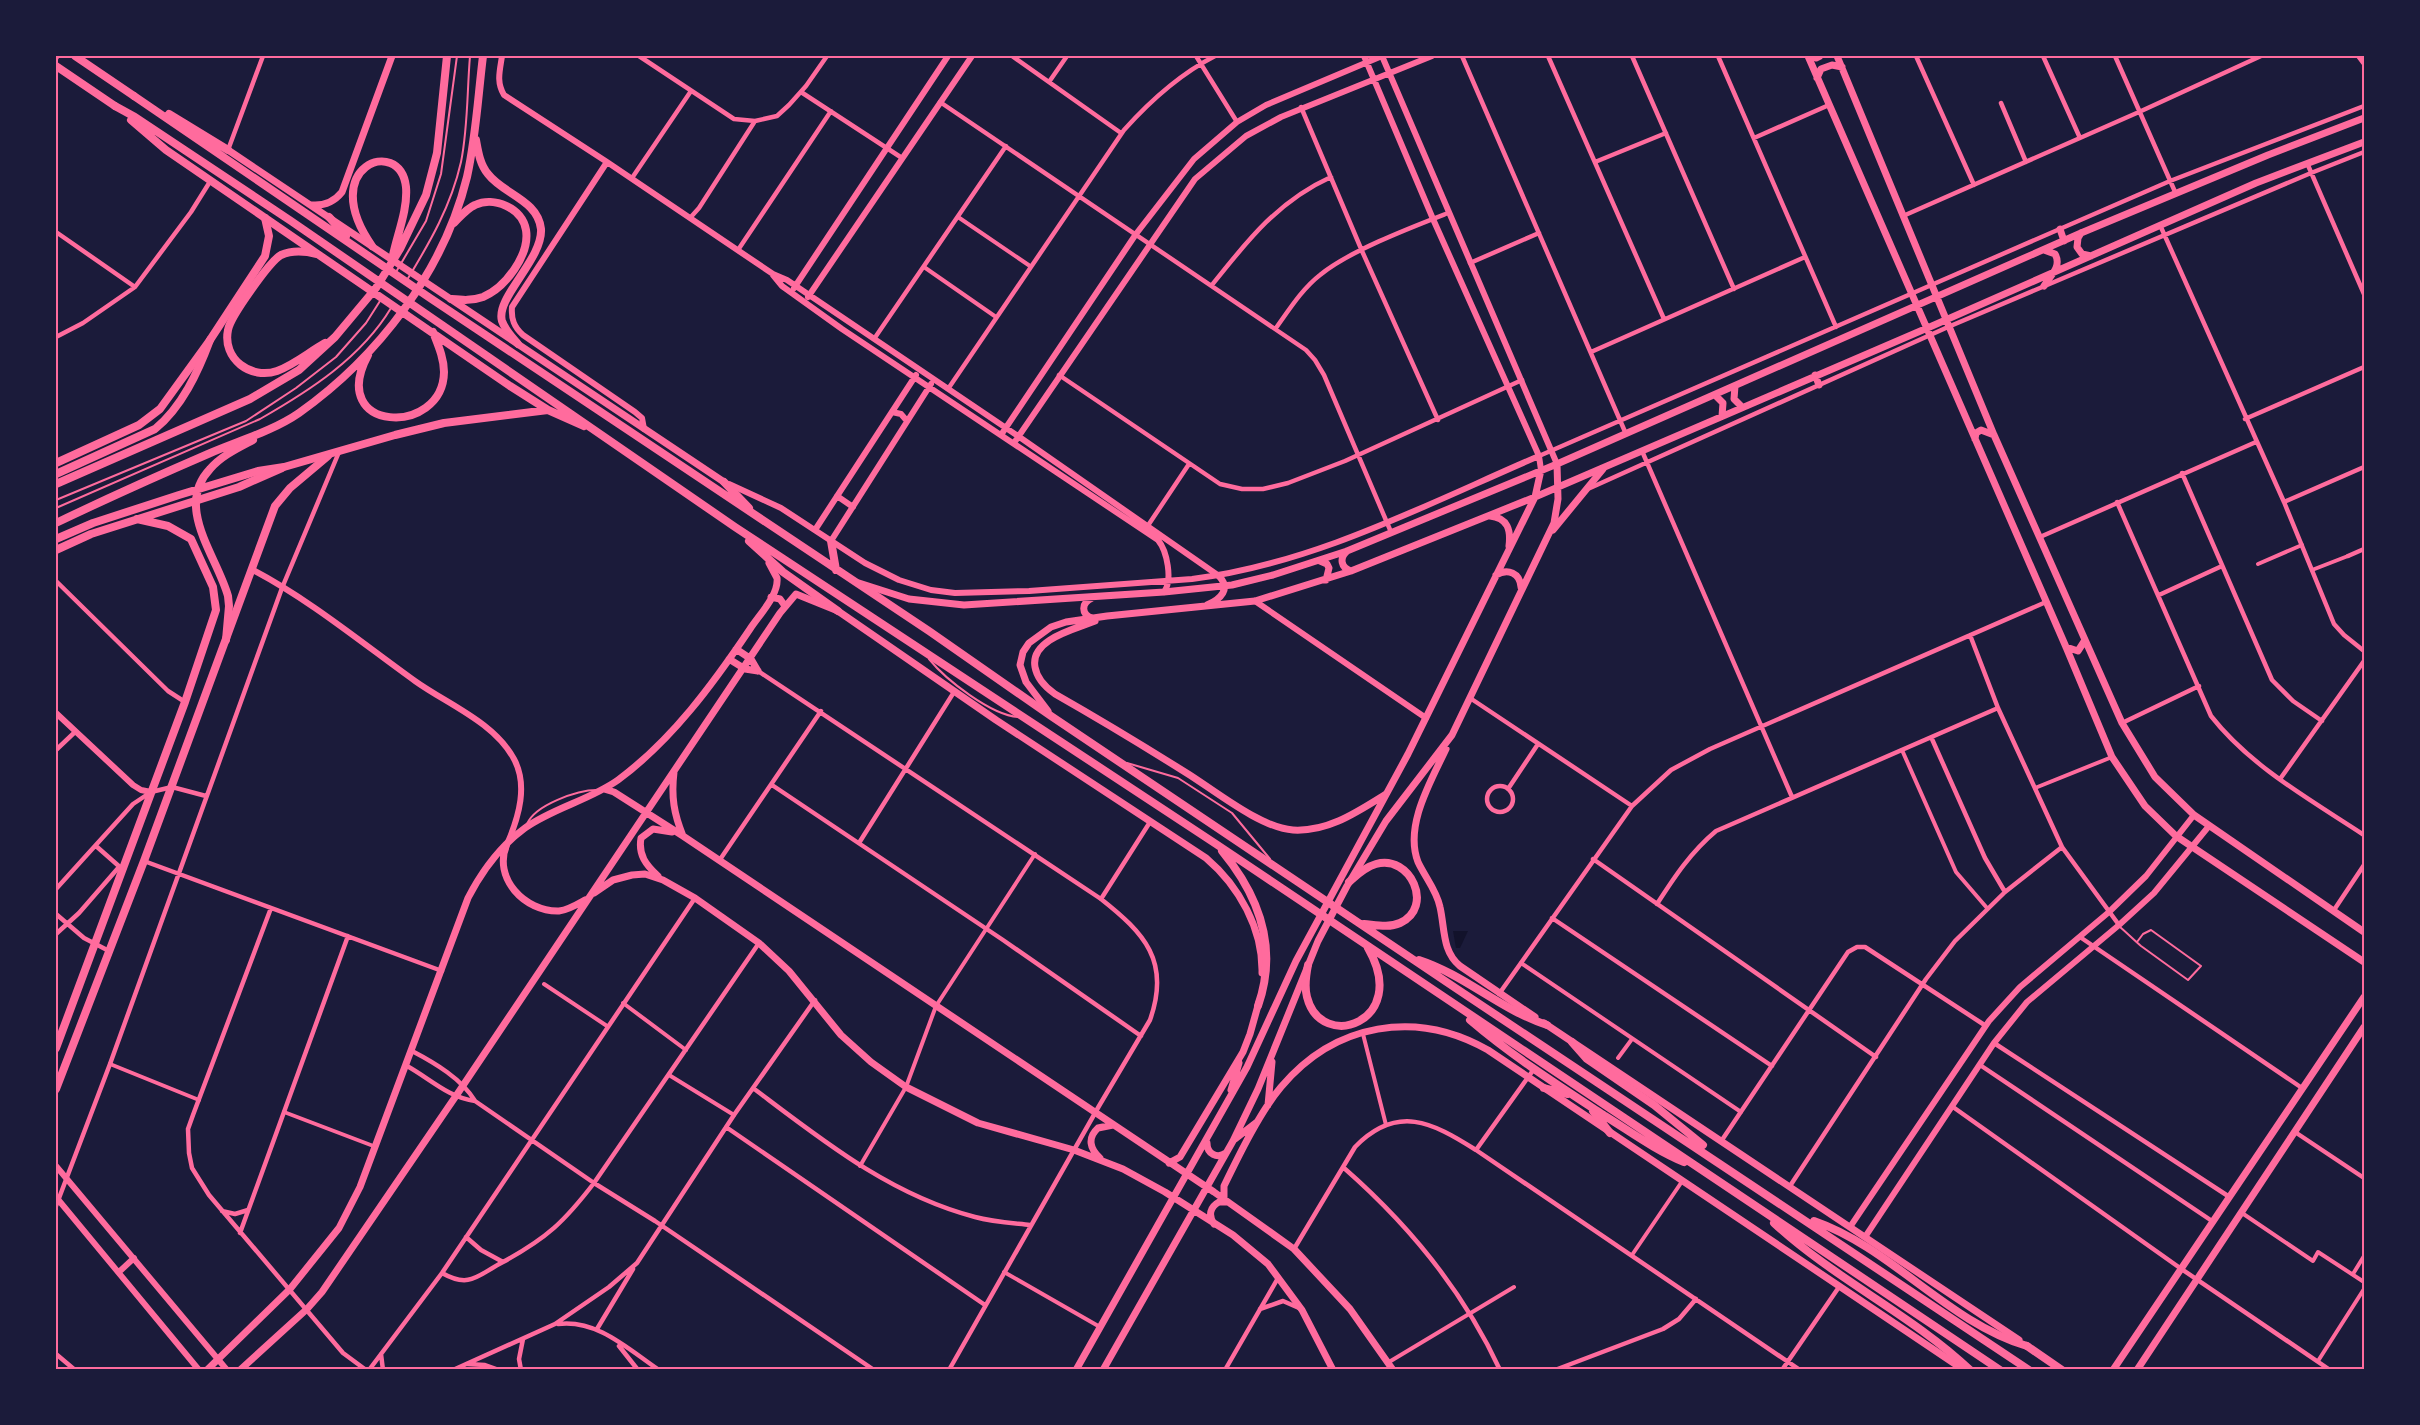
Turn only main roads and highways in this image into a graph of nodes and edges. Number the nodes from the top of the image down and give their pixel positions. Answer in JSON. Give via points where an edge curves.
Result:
{"nodes":[{"id":1,"x":75,"y":56,"type":"edge"},
{"id":2,"x":392,"y":56,"type":"edge"},
{"id":3,"x":447,"y":56,"type":"edge"},
{"id":4,"x":483,"y":56,"type":"edge"},
{"id":5,"x":1810,"y":56,"type":"edge"},
{"id":6,"x":1820,"y":56,"type":"edge"},
{"id":7,"x":1836,"y":56,"type":"edge"},
{"id":8,"x":56,"y":66,"type":"edge"},
{"id":9,"x":1842,"y":67,"type":"junction"},
{"id":10,"x":1817,"y":78,"type":"junction"},
{"id":11,"x":134,"y":96,"type":"junction"},
{"id":12,"x":115,"y":106,"type":"junction"},
{"id":13,"x":2364,"y":118,"type":"edge"},
{"id":14,"x":475,"y":133,"type":"junction"},
{"id":15,"x":2364,"y":142,"type":"edge"},
{"id":16,"x":228,"y":150,"type":"joint"},
{"id":17,"x":309,"y":204,"type":"junction"},
{"id":18,"x":264,"y":216,"type":"junction"},
{"id":19,"x":329,"y":217,"type":"junction"},
{"id":20,"x":291,"y":221,"type":"junction"},
{"id":21,"x":449,"y":228,"type":"junction"},
{"id":22,"x":2060,"y":229,"type":"road end"},
{"id":23,"x":285,"y":230,"type":"junction"},
{"id":24,"x":2081,"y":234,"type":"junction"},
{"id":25,"x":2064,"y":241,"type":"junction"},
{"id":26,"x":372,"y":246,"type":"junction"},
{"id":27,"x":356,"y":248,"type":"junction"},
{"id":28,"x":2044,"y":250,"type":"junction"},
{"id":29,"x":2091,"y":256,"type":"junction"},
{"id":30,"x":323,"y":257,"type":"junction"},
{"id":31,"x":391,"y":265,"type":"junction"},
{"id":32,"x":2053,"y":273,"type":"junction"},
{"id":33,"x":370,"y":275,"type":"junction"},
{"id":34,"x":364,"y":285,"type":"junction"},
{"id":35,"x":2044,"y":286,"type":"road end"},
{"id":36,"x":1937,"y":298,"type":"junction"},
{"id":37,"x":451,"y":299,"type":"junction"},
{"id":38,"x":1917,"y":307,"type":"junction"},
{"id":39,"x":1947,"y":324,"type":"junction"},
{"id":40,"x":1926,"y":327,"type":"junction"},
{"id":41,"x":429,"y":329,"type":"junction"},
{"id":42,"x":335,"y":337,"type":"junction"},
{"id":43,"x":210,"y":340,"type":"junction"},
{"id":44,"x":518,"y":344,"type":"junction"},
{"id":45,"x":372,"y":349,"type":"junction"},
{"id":46,"x":1815,"y":375,"type":"junction"},
{"id":47,"x":1819,"y":385,"type":"road end"},
{"id":48,"x":1735,"y":386,"type":"junction"},
{"id":49,"x":1714,"y":395,"type":"junction"},
{"id":50,"x":1742,"y":407,"type":"junction"},
{"id":51,"x":548,"y":410,"type":"junction"},
{"id":52,"x":1722,"y":416,"type":"junction"},
{"id":53,"x":279,"y":424,"type":"junction"},
{"id":54,"x":599,"y":432,"type":"junction"},
{"id":55,"x":1994,"y":435,"type":"junction"},
{"id":56,"x":1975,"y":439,"type":"junction"},
{"id":57,"x":329,"y":455,"type":"junction"},
{"id":58,"x":56,"y":463,"type":"edge"},
{"id":59,"x":1557,"y":464,"type":"junction"},
{"id":60,"x":1605,"y":466,"type":"junction"},
{"id":61,"x":1541,"y":470,"type":"junction"},
{"id":62,"x":56,"y":474,"type":"edge"},
{"id":63,"x":724,"y":482,"type":"joint"},
{"id":64,"x":239,"y":483,"type":"junction"},
{"id":65,"x":56,"y":484,"type":"edge"},
{"id":66,"x":1558,"y":487,"type":"junction"},
{"id":67,"x":1535,"y":497,"type":"junction"},
{"id":68,"x":1490,"y":516,"type":"junction"},
{"id":69,"x":137,"y":519,"type":"junction"},
{"id":70,"x":762,"y":521,"type":"junction"},
{"id":71,"x":56,"y":523,"type":"edge"},
{"id":72,"x":735,"y":527,"type":"junction"},
{"id":73,"x":1548,"y":537,"type":"junction"},
{"id":74,"x":56,"y":539,"type":"edge"},
{"id":75,"x":831,"y":541,"type":"road end"},
{"id":76,"x":56,"y":550,"type":"edge"},
{"id":77,"x":1347,"y":551,"type":"junction"},
{"id":78,"x":1508,"y":552,"type":"junction"},
{"id":79,"x":766,"y":558,"type":"junction"},
{"id":80,"x":1320,"y":561,"type":"junction"},
{"id":81,"x":836,"y":570,"type":"junction"},
{"id":82,"x":1351,"y":571,"type":"junction"},
{"id":83,"x":1496,"y":575,"type":"junction"},
{"id":84,"x":1219,"y":576,"type":"road end"},
{"id":85,"x":852,"y":580,"type":"junction"},
{"id":86,"x":1326,"y":580,"type":"junction"},
{"id":87,"x":1225,"y":586,"type":"junction"},
{"id":88,"x":1521,"y":590,"type":"junction"},
{"id":89,"x":771,"y":597,"type":"junction"},
{"id":90,"x":1092,"y":598,"type":"junction"},
{"id":91,"x":785,"y":606,"type":"junction"},
{"id":92,"x":1196,"y":609,"type":"junction"},
{"id":93,"x":838,"y":611,"type":"junction"},
{"id":94,"x":1107,"y":616,"type":"junction"},
{"id":95,"x":1092,"y":618,"type":"junction"},
{"id":96,"x":226,"y":640,"type":"junction"},
{"id":97,"x":2085,"y":640,"type":"junction"},
{"id":98,"x":2066,"y":647,"type":"junction"},
{"id":99,"x":736,"y":649,"type":"junction"},
{"id":100,"x":729,"y":659,"type":"junction"},
{"id":101,"x":751,"y":659,"type":"junction"},
{"id":102,"x":745,"y":669,"type":"junction"},
{"id":103,"x":1051,"y":716,"type":"junction"},
{"id":104,"x":1452,"y":735,"type":"junction"},
{"id":105,"x":674,"y":770,"type":"junction"},
{"id":106,"x":602,"y":790,"type":"junction"},
{"id":107,"x":1388,"y":793,"type":"junction"},
{"id":108,"x":646,"y":812,"type":"junction"},
{"id":109,"x":682,"y":835,"type":"junction"},
{"id":110,"x":507,"y":844,"type":"junction"},
{"id":111,"x":1216,"y":844,"type":"junction"},
{"id":112,"x":663,"y":880,"type":"junction"},
{"id":113,"x":1348,"y":884,"type":"junction"},
{"id":114,"x":589,"y":898,"type":"junction"},
{"id":115,"x":1360,"y":924,"type":"junction"},
{"id":116,"x":2364,"y":932,"type":"edge"},
{"id":117,"x":1366,"y":945,"type":"junction"},
{"id":118,"x":1410,"y":957,"type":"junction"},
{"id":119,"x":2364,"y":962,"type":"edge"},
{"id":120,"x":1308,"y":964,"type":"junction"},
{"id":121,"x":1442,"y":996,"type":"junction"},
{"id":122,"x":2364,"y":997,"type":"edge"},
{"id":123,"x":1258,"y":1006,"type":"junction"},
{"id":124,"x":1547,"y":1025,"type":"junction"},
{"id":125,"x":2364,"y":1027,"type":"edge"},
{"id":126,"x":1572,"y":1042,"type":"junction"},
{"id":127,"x":56,"y":1048,"type":"edge"},
{"id":128,"x":1273,"y":1050,"type":"junction"},
{"id":129,"x":1243,"y":1052,"type":"junction"},
{"id":130,"x":1544,"y":1088,"type":"junction"},
{"id":131,"x":56,"y":1089,"type":"edge"},
{"id":132,"x":1574,"y":1096,"type":"junction"},
{"id":133,"x":1587,"y":1104,"type":"junction"},
{"id":134,"x":1225,"y":1107,"type":"junction"},
{"id":135,"x":1268,"y":1107,"type":"junction"},
{"id":136,"x":1261,"y":1119,"type":"junction"},
{"id":137,"x":1203,"y":1120,"type":"junction"},
{"id":138,"x":1113,"y":1125,"type":"junction"},
{"id":139,"x":1610,"y":1133,"type":"junction"},
{"id":140,"x":1207,"y":1140,"type":"junction"},
{"id":141,"x":1233,"y":1141,"type":"junction"},
{"id":142,"x":1226,"y":1152,"type":"junction"},
{"id":143,"x":1104,"y":1161,"type":"junction"},
{"id":144,"x":1169,"y":1163,"type":"junction"},
{"id":145,"x":1723,"y":1164,"type":"junction"},
{"id":146,"x":1700,"y":1168,"type":"junction"},
{"id":147,"x":1187,"y":1175,"type":"junction"},
{"id":148,"x":1207,"y":1188,"type":"junction"},
{"id":149,"x":1174,"y":1198,"type":"junction"},
{"id":150,"x":1226,"y":1201,"type":"junction"},
{"id":151,"x":1756,"y":1207,"type":"junction"},
{"id":152,"x":1194,"y":1211,"type":"junction"},
{"id":153,"x":1804,"y":1218,"type":"junction"},
{"id":154,"x":1214,"y":1224,"type":"junction"},
{"id":155,"x":2027,"y":1346,"type":"junction"},
{"id":156,"x":1959,"y":1368,"type":"edge"},
{"id":157,"x":207,"y":1370,"type":"edge"},
{"id":158,"x":240,"y":1370,"type":"edge"},
{"id":159,"x":1076,"y":1370,"type":"edge"},
{"id":160,"x":1103,"y":1370,"type":"edge"},
{"id":161,"x":1333,"y":1370,"type":"edge"},
{"id":162,"x":1393,"y":1370,"type":"edge"},
{"id":163,"x":1971,"y":1370,"type":"edge"},
{"id":164,"x":2000,"y":1370,"type":"edge"},
{"id":165,"x":2029,"y":1370,"type":"edge"},
{"id":166,"x":2062,"y":1370,"type":"edge"},
{"id":167,"x":2113,"y":1370,"type":"edge"},
{"id":168,"x":2137,"y":1370,"type":"edge"}],
"edges":[{"from":1,"to":11,"type":"main road"},
{"from":2,"to":17,"type":"main road","via":[[342,192],[327,204]]},
{"from":3,"to":31,"type":"highway","via":[[432,175],[414,223]]},
{"from":4,"to":14,"type":"highway"},
{"from":5,"to":6,"type":"main road"},
{"from":5,"to":10,"type":"main road"},
{"from":7,"to":9,"type":"main road"},
{"from":8,"to":12,"type":"main road"},
{"from":9,"to":10,"type":"main road","via":[[1821,69]]},
{"from":9,"to":36,"type":"main road"},
{"from":10,"to":38,"type":"main road"},
{"from":11,"to":16,"type":"highway"},
{"from":11,"to":27,"type":"highway"},
{"from":12,"to":18,"type":"highway","via":[[166,150]]},
{"from":12,"to":20,"type":"highway"},
{"from":13,"to":24,"type":"main road"},
{"from":14,"to":21,"type":"highway","via":[[464,187]]},
{"from":14,"to":44,"type":"highway","via":[[486,171],[497,184],[528,205],[540,224],[537,250],[502,311],[504,326]]},
{"from":15,"to":29,"type":"main road"},
{"from":16,"to":17,"type":"main road"},
{"from":17,"to":19,"type":"main road"},
{"from":18,"to":23,"type":"highway"},
{"from":18,"to":43,"type":"main road","via":[[268,250]]},
{"from":19,"to":26,"type":"main road"},
{"from":19,"to":27,"type":"highway"},
{"from":20,"to":23,"type":"highway"},
{"from":20,"to":33,"type":"highway"},
{"from":21,"to":37,"type":"highway","via":[[474,205],[494,202],[515,212],[526,234],[519,261],[499,287],[476,299]]},
{"from":21,"to":45,"type":"highway","via":[[416,292]]},
{"from":22,"to":25,"type":"main road"},
{"from":23,"to":30,"type":"highway"},
{"from":24,"to":25,"type":"main road"},
{"from":24,"to":29,"type":"main road","via":[[2078,250]]},
{"from":25,"to":28,"type":"main road"},
{"from":26,"to":31,"type":"highway","via":[[356,219],[352,194],[360,171],[371,163],[382,162],[397,169],[406,189]]},
{"from":26,"to":37,"type":"main road"},
{"from":27,"to":70,"type":"highway"},
{"from":28,"to":32,"type":"main road","via":[[2053,252],[2058,259]]},
{"from":28,"to":36,"type":"main road"},
{"from":29,"to":32,"type":"main road"},
{"from":30,"to":34,"type":"highway"},
{"from":30,"to":42,"type":"highway","via":[[296,251],[274,259],[231,321],[228,344],[241,365],[262,374],[287,367]]},
{"from":31,"to":42,"type":"highway"},
{"from":32,"to":35,"type":"main road"},
{"from":32,"to":39,"type":"main road"},
{"from":33,"to":34,"type":"highway"},
{"from":33,"to":54,"type":"highway"},
{"from":34,"to":41,"type":"highway"},
{"from":36,"to":38,"type":"main road"},
{"from":36,"to":39,"type":"main road"},
{"from":37,"to":44,"type":"main road"},
{"from":38,"to":40,"type":"main road"},
{"from":38,"to":48,"type":"main road"},
{"from":39,"to":40,"type":"main road"},
{"from":39,"to":55,"type":"main road"},
{"from":40,"to":46,"type":"main road"},
{"from":40,"to":56,"type":"main road"},
{"from":41,"to":45,"type":"highway","via":[[443,363],[442,385],[427,406],[404,417],[380,416],[360,399],[360,374]]},
{"from":41,"to":51,"type":"highway"},
{"from":42,"to":65,"type":"highway","via":[[299,370],[250,399]]},
{"from":43,"to":58,"type":"main road","via":[[155,414]]},
{"from":43,"to":62,"type":"highway","via":[[189,386],[155,429]]},
{"from":44,"to":63,"type":"main road"},
{"from":45,"to":53,"type":"highway","via":[[299,413]]},
{"from":46,"to":47,"type":"main road"},
{"from":46,"to":50,"type":"main road"},
{"from":48,"to":49,"type":"main road"},
{"from":48,"to":50,"type":"main road","via":[[1734,399]]},
{"from":49,"to":52,"type":"main road","via":[[1723,403]]},
{"from":49,"to":59,"type":"main road"},
{"from":50,"to":52,"type":"main road"},
{"from":51,"to":54,"type":"highway"},
{"from":51,"to":57,"type":"highway","via":[[435,425]]},
{"from":52,"to":60,"type":"main road"},
{"from":53,"to":71,"type":"highway"},
{"from":53,"to":96,"type":"highway","via":[[213,466],[195,498],[197,518],[228,596]]},
{"from":54,"to":72,"type":"highway"},
{"from":55,"to":56,"type":"main road","via":[[1981,430]]},
{"from":55,"to":97,"type":"main road"},
{"from":56,"to":98,"type":"main road"},
{"from":57,"to":64,"type":"highway","via":[[258,471]]},
{"from":57,"to":96,"type":"main road","via":[[275,506]]},
{"from":59,"to":61,"type":"main road"},
{"from":59,"to":66,"type":"main road"},
{"from":60,"to":66,"type":"main road"},
{"from":60,"to":73,"type":"main road"},
{"from":61,"to":67,"type":"main road"},
{"from":61,"to":77,"type":"main road"},
{"from":63,"to":70,"type":"highway"},
{"from":64,"to":69,"type":"main road"},
{"from":64,"to":74,"type":"highway","via":[[159,502]]},
{"from":66,"to":67,"type":"main road"},
{"from":66,"to":73,"type":"main road","via":[[1556,515]]},
{"from":67,"to":68,"type":"main road"},
{"from":67,"to":78,"type":"main road"},
{"from":68,"to":78,"type":"main road","via":[[1500,518],[1508,527]]},
{"from":68,"to":82,"type":"main road"},
{"from":69,"to":76,"type":"main road"},
{"from":69,"to":127,"type":"main road","via":[[168,526],[191,539],[215,594],[216,615]]},
{"from":70,"to":81,"type":"highway"},
{"from":72,"to":79,"type":"highway"},
{"from":72,"to":111,"type":"highway"},
{"from":73,"to":88,"type":"main road"},
{"from":75,"to":81,"type":"highway"},
{"from":77,"to":80,"type":"main road"},
{"from":77,"to":82,"type":"main road","via":[[1342,563]]},
{"from":78,"to":83,"type":"main road"},
{"from":79,"to":89,"type":"main road","via":[[777,578]]},
{"from":79,"to":93,"type":"highway"},
{"from":80,"to":86,"type":"main road","via":[[1329,568]]},
{"from":80,"to":87,"type":"main road"},
{"from":81,"to":85,"type":"highway"},
{"from":82,"to":86,"type":"main road"},
{"from":83,"to":88,"type":"main road","via":[[1514,573]]},
{"from":83,"to":107,"type":"main road"},
{"from":84,"to":87,"type":"main road"},
{"from":85,"to":90,"type":"main road","via":[[909,599],[939,604]]},
{"from":85,"to":103,"type":"highway"},
{"from":86,"to":92,"type":"main road","via":[[1256,602]]},
{"from":87,"to":90,"type":"main road"},
{"from":87,"to":92,"type":"main road","via":[[1218,599]]},
{"from":88,"to":104,"type":"main road"},
{"from":89,"to":91,"type":"main road","via":[[780,599]]},
{"from":89,"to":99,"type":"main road"},
{"from":90,"to":95,"type":"main road","via":[[1083,608]]},
{"from":91,"to":93,"type":"main road","via":[[796,594]]},
{"from":91,"to":101,"type":"main road"},
{"from":92,"to":94,"type":"main road"},
{"from":93,"to":123,"type":"main road","via":[[1212,863],[1243,904],[1253,926],[1261,952]]},
{"from":94,"to":95,"type":"main road"},
{"from":94,"to":107,"type":"main road","via":[[1064,633],[1040,648],[1035,660],[1037,673],[1055,694],[1274,826],[1292,830],[1318,828],[1356,813]]},
{"from":95,"to":103,"type":"main road","via":[[1051,627],[1023,652],[1021,673]]},
{"from":96,"to":131,"type":"main road"},
{"from":97,"to":98,"type":"main road","via":[[2078,651]]},
{"from":97,"to":116,"type":"main road","via":[[2122,723],[2155,777],[2194,815]]},
{"from":98,"to":119,"type":"main road","via":[[2112,758],[2145,806],[2191,848]]},
{"from":99,"to":100,"type":"main road"},
{"from":99,"to":101,"type":"main road"},
{"from":100,"to":102,"type":"main road"},
{"from":100,"to":106,"type":"main road","via":[[672,732]]},
{"from":101,"to":102,"type":"main road"},
{"from":101,"to":102,"type":"main road","via":[[758,671]]},
{"from":102,"to":105,"type":"main road"},
{"from":103,"to":115,"type":"highway"},
{"from":104,"to":113,"type":"main road","via":[[1386,821]]},
{"from":104,"to":124,"type":"main road","via":[[1415,827],[1419,864],[1439,902],[1450,955],[1460,966]]},
{"from":105,"to":108,"type":"main road"},
{"from":105,"to":109,"type":"main road","via":[[672,800]]},
{"from":106,"to":108,"type":"main road","via":[[615,792]]},
{"from":106,"to":110,"type":"main road","via":[[526,827]]},
{"from":107,"to":134,"type":"main road","via":[[1310,936]]},
{"from":108,"to":109,"type":"main road"},
{"from":108,"to":114,"type":"main road"},
{"from":109,"to":112,"type":"main road","via":[[658,828],[641,838],[644,862]]},
{"from":109,"to":138,"type":"main road"},
{"from":110,"to":114,"type":"main road","via":[[503,852],[507,876],[524,901],[560,911]]},
{"from":110,"to":157,"type":"main road","via":[[485,867],[468,898],[376,1147],[339,1228],[290,1289]]},
{"from":111,"to":117,"type":"highway"},
{"from":111,"to":123,"type":"highway","via":[[1247,889],[1265,934],[1267,972]]},
{"from":112,"to":114,"type":"main road","via":[[645,874],[618,878]]},
{"from":112,"to":143,"type":"main road","via":[[759,944],[789,971],[841,1035],[906,1087],[978,1123]]},
{"from":113,"to":115,"type":"highway","via":[[1369,867],[1384,863],[1404,870],[1416,887],[1415,906],[1405,920],[1386,926]]},
{"from":113,"to":120,"type":"main road"},
{"from":114,"to":158,"type":"main road","via":[[322,1292]]},
{"from":115,"to":118,"type":"highway"},
{"from":117,"to":120,"type":"highway","via":[[1379,972],[1380,993],[1368,1015],[1353,1025],[1332,1024],[1313,1011],[1306,993]]},
{"from":117,"to":121,"type":"highway"},
{"from":118,"to":124,"type":"highway","via":[[1443,969],[1508,1008]]},
{"from":118,"to":145,"type":"highway"},
{"from":120,"to":128,"type":"main road"},
{"from":121,"to":132,"type":"highway","via":[[1491,1038]]},
{"from":121,"to":146,"type":"highway"},
{"from":122,"to":167,"type":"main road"},
{"from":123,"to":129,"type":"main road"},
{"from":124,"to":126,"type":"main road"},
{"from":125,"to":168,"type":"main road"},
{"from":126,"to":145,"type":"highway","via":[[1587,1059],[1674,1120]]},
{"from":126,"to":155,"type":"main road"},
{"from":128,"to":135,"type":"main road"},
{"from":128,"to":141,"type":"main road"},
{"from":129,"to":134,"type":"main road"},
{"from":129,"to":137,"type":"main road"},
{"from":130,"to":132,"type":"highway"},
{"from":130,"to":135,"type":"main road","via":[[1488,1050],[1450,1033],[1410,1026],[1384,1028],[1345,1039],[1312,1058],[1288,1080]]},
{"from":130,"to":139,"type":"main road"},
{"from":132,"to":133,"type":"highway"},
{"from":133,"to":139,"type":"highway"},
{"from":133,"to":146,"type":"highway","via":[[1660,1152]]},
{"from":134,"to":137,"type":"main road"},
{"from":134,"to":140,"type":"main road"},
{"from":135,"to":136,"type":"main road"},
{"from":136,"to":141,"type":"main road"},
{"from":136,"to":150,"type":"main road","via":[[1224,1186]]},
{"from":137,"to":144,"type":"main road","via":[[1180,1157]]},
{"from":138,"to":143,"type":"main road","via":[[1098,1128],[1091,1138],[1091,1146]]},
{"from":138,"to":144,"type":"main road"},
{"from":139,"to":156,"type":"main road"},
{"from":140,"to":142,"type":"main road","via":[[1212,1154],[1220,1156]]},
{"from":140,"to":147,"type":"main road"},
{"from":141,"to":142,"type":"main road"},
{"from":142,"to":148,"type":"main road"},
{"from":143,"to":149,"type":"main road"},
{"from":144,"to":147,"type":"main road"},
{"from":145,"to":153,"type":"highway"},
{"from":146,"to":151,"type":"highway"},
{"from":147,"to":148,"type":"main road"},
{"from":147,"to":149,"type":"main road"},
{"from":148,"to":150,"type":"main road"},
{"from":148,"to":152,"type":"main road"},
{"from":149,"to":152,"type":"main road"},
{"from":149,"to":159,"type":"main road"},
{"from":150,"to":154,"type":"main road","via":[[1211,1208]]},
{"from":150,"to":162,"type":"main road","via":[[1294,1249],[1350,1309]]},
{"from":151,"to":163,"type":"highway","via":[[1815,1258],[1937,1341]]},
{"from":151,"to":164,"type":"highway"},
{"from":152,"to":154,"type":"main road"},
{"from":152,"to":160,"type":"main road"},
{"from":153,"to":155,"type":"highway","via":[[1845,1235],[1987,1329]]},
{"from":153,"to":165,"type":"highway"},
{"from":154,"to":161,"type":"main road","via":[[1258,1255],[1278,1278],[1302,1310]]},
{"from":155,"to":166,"type":"main road"}]}
